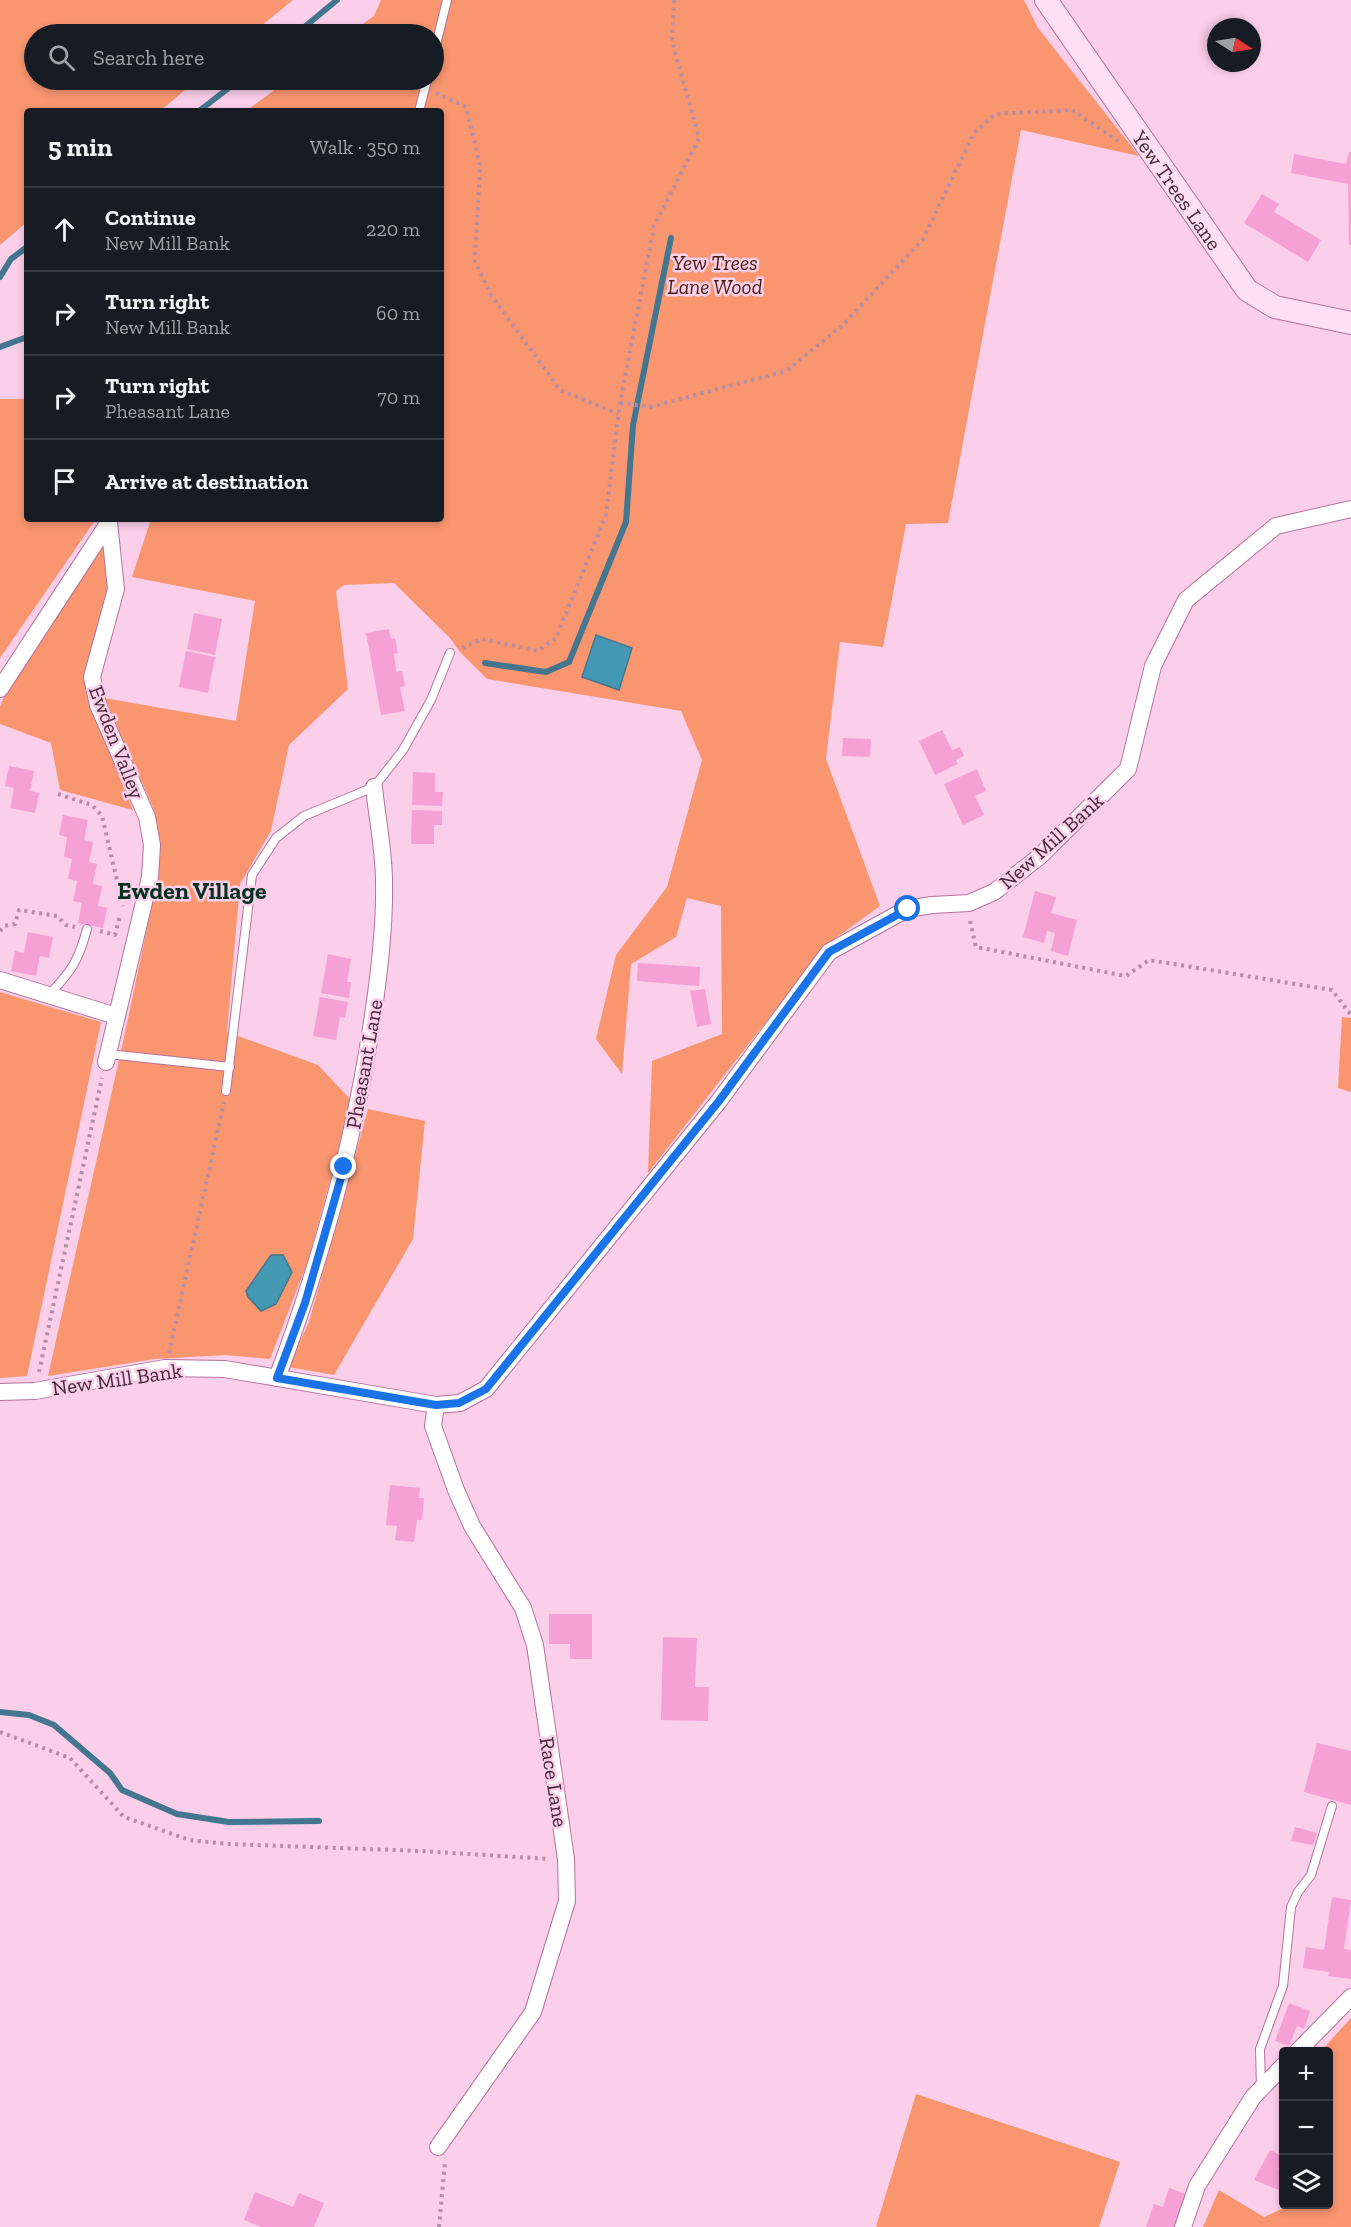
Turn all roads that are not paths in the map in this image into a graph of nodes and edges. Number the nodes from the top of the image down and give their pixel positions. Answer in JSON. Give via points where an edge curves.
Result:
{"nodes":[{"id":1,"x":447,"y":0,"type":"edge"},
{"id":2,"x":1046,"y":0,"type":"edge"},
{"id":3,"x":441,"y":24,"type":"edge"},
{"id":4,"x":424,"y":90,"type":"edge"},
{"id":5,"x":420,"y":108,"type":"edge"},
{"id":6,"x":1351,"y":323,"type":"edge"},
{"id":7,"x":1351,"y":509,"type":"edge"},
{"id":8,"x":109,"y":522,"type":"edge"},
{"id":9,"x":110,"y":522,"type":"edge"},
{"id":10,"x":450,"y":653,"type":"road end"},
{"id":11,"x":0,"y":689,"type":"edge"},
{"id":12,"x":374,"y":786,"type":"junction"},
{"id":13,"x":87,"y":929,"type":"road end"},
{"id":14,"x":0,"y":980,"type":"edge"},
{"id":15,"x":49,"y":995,"type":"junction"},
{"id":16,"x":116,"y":1016,"type":"junction"},
{"id":17,"x":107,"y":1058,"type":"joint"},
{"id":18,"x":230,"y":1067,"type":"junction"},
{"id":19,"x":226,"y":1090,"type":"road end"},
{"id":20,"x":277,"y":1378,"type":"junction"},
{"id":21,"x":0,"y":1392,"type":"edge"},
{"id":22,"x":436,"y":1405,"type":"junction"},
{"id":23,"x":1332,"y":1806,"type":"dead end"},
{"id":24,"x":1351,"y":1997,"type":"edge"},
{"id":25,"x":1302,"y":2047,"type":"edge"},
{"id":26,"x":1279,"y":2070,"type":"edge"},
{"id":27,"x":1261,"y":2088,"type":"junction"},
{"id":28,"x":438,"y":2147,"type":"road end"},
{"id":29,"x":1183,"y":2227,"type":"edge"}],
"edges":[{"from":1,"to":3,"type":"lane"},
{"from":2,"to":6,"type":"street","name":"Yew Trees Lane","via":[[1247,290],[1275,307]]},
{"from":4,"to":5,"type":"lane"},
{"from":7,"to":22,"type":"street","name":"New Mill Bank","via":[[1276,526],[1186,600],[1154,666],[1128,769],[1039,857],[994,892],[969,903],[908,909],[829,952],[719,1101],[486,1389],[459,1403]]},
{"from":8,"to":11,"type":"street","name":"Ewden Valley"},
{"from":9,"to":16,"type":"street","name":"Ewden Valley","via":[[116,590],[92,677],[98,705],[147,817],[153,845],[150,877]]},
{"from":10,"to":12,"type":"lane","via":[[431,700],[403,750]]},
{"from":12,"to":18,"type":"lane","via":[[304,816],[276,838],[252,875]]},
{"from":12,"to":20,"type":"street","name":"Pheasant Lane","via":[[384,881],[380,969],[363,1085],[305,1303]]},
{"from":13,"to":15,"type":"lane","via":[[80,956]]},
{"from":14,"to":15,"type":"street"},
{"from":15,"to":16,"type":"street"},
{"from":16,"to":17,"type":"street","name":"Ewden Valley"},
{"from":17,"to":18,"type":"lane"},
{"from":18,"to":19,"type":"lane"},
{"from":20,"to":21,"type":"street","name":"New Mill Bank","via":[[225,1369],[165,1368],[35,1391]]},
{"from":20,"to":22,"type":"street","name":"New Mill Bank"},
{"from":22,"to":28,"type":"street","name":"Race Lane","via":[[433,1426],[456,1490],[472,1526],[523,1608],[535,1645],[566,1859],[567,1901],[533,2013]]},
{"from":23,"to":27,"type":"lane","via":[[1311,1875],[1292,1907],[1283,1986],[1260,2049]]},
{"from":24,"to":25,"type":"street"},
{"from":26,"to":27,"type":"street"},
{"from":27,"to":29,"type":"street","via":[[1197,2186]]}]}
